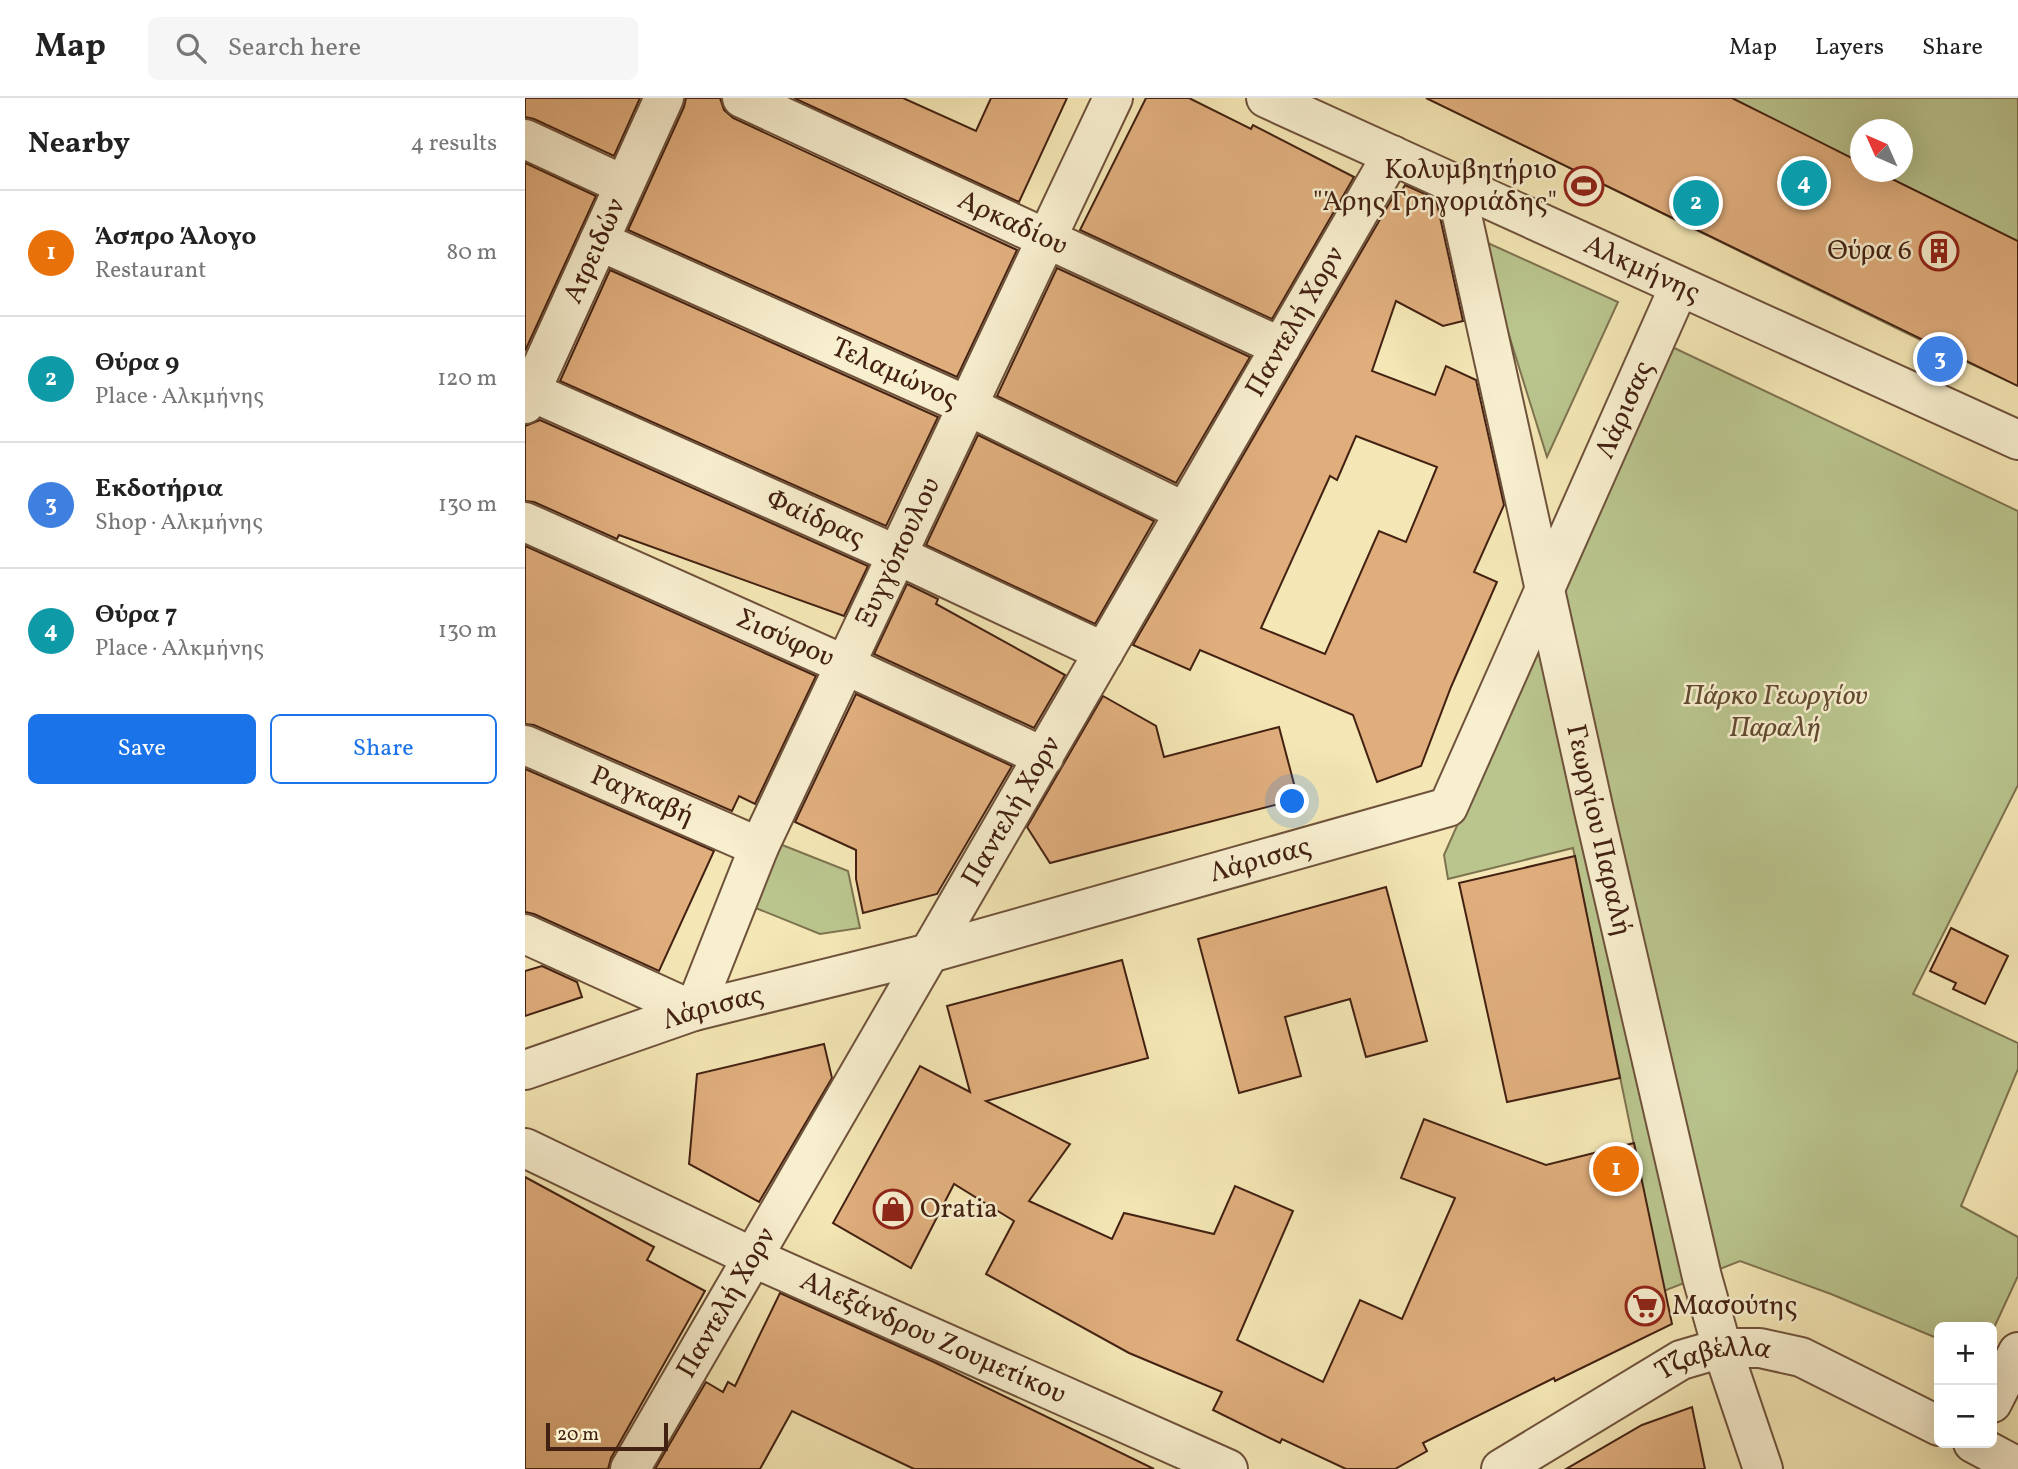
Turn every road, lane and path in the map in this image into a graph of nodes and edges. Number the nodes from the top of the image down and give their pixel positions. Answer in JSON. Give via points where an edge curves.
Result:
{"nodes":[{"id":1,"x":664,"y":98,"type":"edge"},
{"id":2,"x":742,"y":98,"type":"edge"},
{"id":3,"x":1113,"y":98,"type":"edge"},
{"id":4,"x":1266,"y":98,"type":"edge"},
{"id":5,"x":525,"y":139,"type":"edge"},
{"id":6,"x":1392,"y":155,"type":"junction"},
{"id":7,"x":1455,"y":184,"type":"junction"},
{"id":8,"x":624,"y":185,"type":"junction"},
{"id":9,"x":1047,"y":238,"type":"junction"},
{"id":10,"x":599,"y":241,"type":"junction"},
{"id":11,"x":1679,"y":287,"type":"junction"},
{"id":12,"x":1281,"y":347,"type":"junction"},
{"id":13,"x":527,"y":395,"type":"edge"},
{"id":14,"x":968,"y":406,"type":"junction"},
{"id":15,"x":2018,"y":440,"type":"edge"},
{"id":16,"x":1185,"y":512,"type":"junction"},
{"id":17,"x":525,"y":522,"type":"edge"},
{"id":18,"x":897,"y":555,"type":"junction"},
{"id":19,"x":1545,"y":588,"type":"junction"},
{"id":20,"x":1104,"y":652,"type":"junction"},
{"id":21,"x":845,"y":665,"type":"junction"},
{"id":22,"x":525,"y":745,"type":"edge"},
{"id":23,"x":1044,"y":757,"type":"junction"},
{"id":24,"x":759,"y":847,"type":"junction"},
{"id":25,"x":525,"y":934,"type":"edge"},
{"id":26,"x":930,"y":953,"type":"junction"},
{"id":27,"x":694,"y":1012,"type":"junction"},
{"id":28,"x":525,"y":1070,"type":"edge"},
{"id":29,"x":525,"y":1148,"type":"edge"},
{"id":30,"x":754,"y":1258,"type":"junction"},
{"id":31,"x":1722,"y":1349,"type":"junction"},
{"id":32,"x":2018,"y":1352,"type":"edge"},
{"id":33,"x":1997,"y":1392,"type":"edge"},
{"id":34,"x":1934,"y":1424,"type":"edge"},
{"id":35,"x":1970,"y":1448,"type":"edge"},
{"id":36,"x":1982,"y":1448,"type":"edge"},
{"id":37,"x":2018,"y":1466,"type":"edge"},
{"id":38,"x":630,"y":1469,"type":"edge"},
{"id":39,"x":1228,"y":1469,"type":"edge"},
{"id":40,"x":1501,"y":1469,"type":"edge"},
{"id":41,"x":1763,"y":1469,"type":"edge"},
{"id":42,"x":1960,"y":1469,"type":"edge"}],
"edges":[{"from":1,"to":8,"type":"street","name":"Ατρειδών"},
{"from":2,"to":9,"type":"street","name":"Αρκαδίου"},
{"from":3,"to":9,"type":"street","name":"Ξυγγόπουλου"},
{"from":4,"to":6,"type":"street","name":"Αλκμήνης"},
{"from":5,"to":8,"type":"street"},
{"from":6,"to":7,"type":"street","name":"Αλκμήνης"},
{"from":6,"to":12,"type":"street","name":"Παντελή Χορν"},
{"from":7,"to":11,"type":"street","name":"Αλκμήνης"},
{"from":7,"to":19,"type":"street","name":"Γεωργίου Παραλή"},
{"from":8,"to":10,"type":"street","name":"Ατρειδών"},
{"from":9,"to":12,"type":"street","name":"Αρκαδίου"},
{"from":9,"to":14,"type":"street","name":"Ξυγγόπουλου"},
{"from":10,"to":13,"type":"street","name":"Ατρειδών"},
{"from":10,"to":14,"type":"street","name":"Τελαμώνος"},
{"from":11,"to":15,"type":"street","name":"Αλκμήνης"},
{"from":11,"to":19,"type":"street","name":"Λάρισας"},
{"from":12,"to":16,"type":"street","name":"Παντελή Χορν"},
{"from":13,"to":18,"type":"street","name":"Φαίδρας"},
{"from":14,"to":16,"type":"street","name":"Τελαμώνος"},
{"from":14,"to":18,"type":"street","name":"Ξυγγόπουλου"},
{"from":16,"to":20,"type":"street","name":"Παντελή Χορν"},
{"from":17,"to":21,"type":"street","name":"Σισύφου"},
{"from":18,"to":20,"type":"street","name":"Φαίδρας"},
{"from":18,"to":21,"type":"street","name":"Ξυγγόπουλου"},
{"from":19,"to":26,"type":"street","name":"Λάρισας","via":[[1448,807]]},
{"from":19,"to":31,"type":"street","name":"Γεωργίου Παραλή"},
{"from":20,"to":23,"type":"street","name":"Παντελή Χορν"},
{"from":21,"to":23,"type":"street","name":"Σισύφου"},
{"from":21,"to":24,"type":"street","name":"Ξυγγόπουλου"},
{"from":22,"to":24,"type":"street","name":"Ραγκαβή"},
{"from":23,"to":26,"type":"street","name":"Παντελή Χορν"},
{"from":24,"to":27,"type":"street","name":"Ξυγγόπουλου"},
{"from":25,"to":27,"type":"street"},
{"from":26,"to":27,"type":"street","name":"Λάρισας"},
{"from":26,"to":30,"type":"street","name":"Παντελή Χορν"},
{"from":27,"to":28,"type":"street","name":"Λάρισας"},
{"from":29,"to":30,"type":"street","name":"Αλεξάνδρου Ζουμετίκου"},
{"from":30,"to":38,"type":"street","name":"Παντελή Χορν"},
{"from":30,"to":39,"type":"street","name":"Αλεξάνδρου Ζουμετίκου"},
{"from":31,"to":34,"type":"street","name":"Τζαβέλλα","via":[[1760,1348],[1801,1357]]},
{"from":31,"to":40,"type":"street","name":"Τζαβέλλα","via":[[1681,1360]]},
{"from":31,"to":41,"type":"street","name":"Γεωργίου Παραλή"},
{"from":32,"to":33,"type":"street"},
{"from":35,"to":42,"type":"street"},
{"from":36,"to":37,"type":"street"}]}
